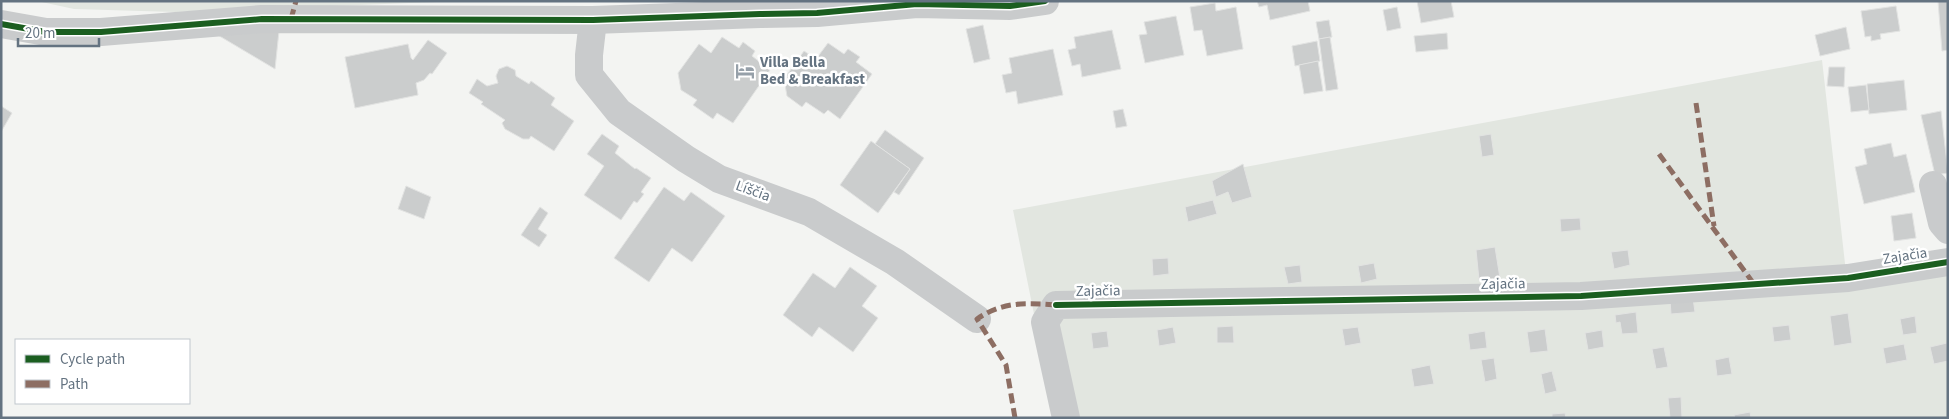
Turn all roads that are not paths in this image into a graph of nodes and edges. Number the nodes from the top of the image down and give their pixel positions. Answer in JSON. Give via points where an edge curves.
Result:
{"nodes":[{"id":1,"x":1045,"y":1,"type":"edge"},
{"id":2,"x":593,"y":20,"type":"junction"},
{"id":3,"x":1,"y":24,"type":"edge"},
{"id":4,"x":1933,"y":185,"type":"dead end"},
{"id":5,"x":1948,"y":230,"type":"edge"},
{"id":6,"x":1948,"y":262,"type":"edge"},
{"id":7,"x":977,"y":319,"type":"dead end"},
{"id":8,"x":1066,"y":418,"type":"edge"}],
"edges":[{"from":1,"to":2,"type":"street","via":[[1010,6],[917,4],[816,14]]},
{"from":2,"to":3,"type":"street","via":[[262,19],[101,32],[46,32]]},
{"from":2,"to":7,"type":"street","name":"Líščia","via":[[589,75],[619,112],[719,179],[809,212],[886,257]]},
{"from":4,"to":5,"type":"street","via":[[1942,223]]},
{"from":6,"to":8,"type":"street","name":"Zajačia","via":[[1848,278],[1581,296],[1056,305],[1045,322]]}]}
